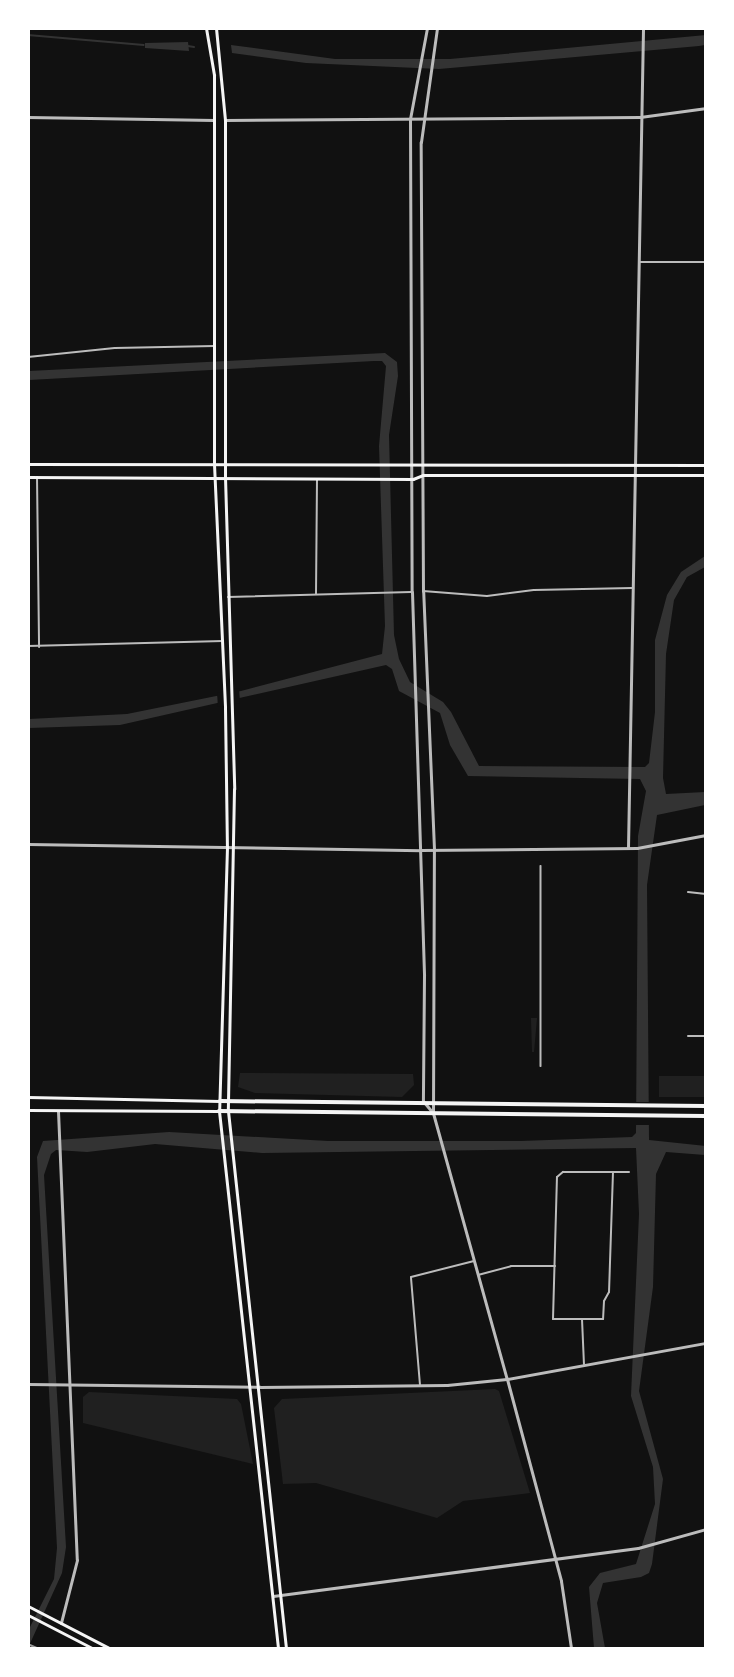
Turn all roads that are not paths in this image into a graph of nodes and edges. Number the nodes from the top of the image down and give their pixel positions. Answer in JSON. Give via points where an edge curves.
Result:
{"nodes":[{"id":1,"x":206,"y":28,"type":"edge"},
{"id":2,"x":216,"y":28,"type":"edge"},
{"id":3,"x":427,"y":28,"type":"edge"},
{"id":4,"x":437,"y":28,"type":"edge"},
{"id":5,"x":643,"y":28,"type":"edge"},
{"id":6,"x":705,"y":108,"type":"edge"},
{"id":7,"x":28,"y":117,"type":"edge"},
{"id":8,"x":639,"y":117,"type":"junction"},
{"id":9,"x":410,"y":119,"type":"junction"},
{"id":10,"x":423,"y":119,"type":"junction"},
{"id":11,"x":214,"y":120,"type":"junction"},
{"id":12,"x":225,"y":120,"type":"junction"},
{"id":13,"x":639,"y":262,"type":"junction"},
{"id":14,"x":705,"y":262,"type":"edge"},
{"id":15,"x":214,"y":346,"type":"junction"},
{"id":16,"x":28,"y":357,"type":"edge"},
{"id":17,"x":28,"y":464,"type":"edge"},
{"id":18,"x":214,"y":464,"type":"junction"},
{"id":19,"x":225,"y":464,"type":"junction"},
{"id":20,"x":413,"y":465,"type":"junction"},
{"id":21,"x":423,"y":465,"type":"junction"},
{"id":22,"x":705,"y":465,"type":"edge"},
{"id":23,"x":636,"y":466,"type":"junction"},
{"id":24,"x":423,"y":475,"type":"junction"},
{"id":25,"x":705,"y":475,"type":"edge"},
{"id":26,"x":637,"y":476,"type":"junction"},
{"id":27,"x":28,"y":477,"type":"edge"},
{"id":28,"x":37,"y":477,"type":"junction"},
{"id":29,"x":216,"y":477,"type":"junction"},
{"id":30,"x":225,"y":477,"type":"junction"},
{"id":31,"x":317,"y":478,"type":"junction"},
{"id":32,"x":413,"y":479,"type":"junction"},
{"id":33,"x":634,"y":588,"type":"junction"},
{"id":34,"x":423,"y":591,"type":"junction"},
{"id":35,"x":412,"y":592,"type":"junction"},
{"id":36,"x":316,"y":594,"type":"junction"},
{"id":37,"x":228,"y":597,"type":"junction"},
{"id":38,"x":223,"y":641,"type":"junction"},
{"id":39,"x":28,"y":646,"type":"edge"},
{"id":40,"x":39,"y":646,"type":"junction"},
{"id":41,"x":705,"y":835,"type":"edge"},
{"id":42,"x":28,"y":844,"type":"edge"},
{"id":43,"x":226,"y":847,"type":"junction"},
{"id":44,"x":234,"y":847,"type":"junction"},
{"id":45,"x":628,"y":848,"type":"junction"},
{"id":46,"x":434,"y":849,"type":"junction"},
{"id":47,"x":421,"y":850,"type":"junction"},
{"id":48,"x":541,"y":866,"type":"dead end"},
{"id":49,"x":688,"y":892,"type":"dead end"},
{"id":50,"x":705,"y":894,"type":"edge"},
{"id":51,"x":688,"y":1036,"type":"dead end"},
{"id":52,"x":705,"y":1036,"type":"edge"},
{"id":53,"x":542,"y":1066,"type":"dead end"},
{"id":54,"x":28,"y":1097,"type":"edge"},
{"id":55,"x":228,"y":1100,"type":"junction"},
{"id":56,"x":220,"y":1101,"type":"junction"},
{"id":57,"x":423,"y":1101,"type":"junction"},
{"id":58,"x":434,"y":1103,"type":"junction"},
{"id":59,"x":705,"y":1106,"type":"edge"},
{"id":60,"x":28,"y":1110,"type":"edge"},
{"id":61,"x":58,"y":1111,"type":"junction"},
{"id":62,"x":219,"y":1111,"type":"junction"},
{"id":63,"x":228,"y":1111,"type":"junction"},
{"id":64,"x":432,"y":1113,"type":"junction"},
{"id":65,"x":705,"y":1116,"type":"edge"},
{"id":66,"x":613,"y":1172,"type":"junction"},
{"id":67,"x":629,"y":1172,"type":"dead end"},
{"id":68,"x":474,"y":1261,"type":"junction"},
{"id":69,"x":555,"y":1266,"type":"junction"},
{"id":70,"x":478,"y":1275,"type":"junction"},
{"id":71,"x":582,"y":1319,"type":"junction"},
{"id":72,"x":705,"y":1343,"type":"edge"},
{"id":73,"x":584,"y":1364,"type":"junction"},
{"id":74,"x":507,"y":1379,"type":"junction"},
{"id":75,"x":28,"y":1384,"type":"edge"},
{"id":76,"x":70,"y":1384,"type":"junction"},
{"id":77,"x":420,"y":1386,"type":"junction"},
{"id":78,"x":250,"y":1387,"type":"junction"},
{"id":79,"x":260,"y":1388,"type":"junction"},
{"id":80,"x":705,"y":1529,"type":"edge"},
{"id":81,"x":555,"y":1559,"type":"junction"},
{"id":82,"x":281,"y":1595,"type":"junction"},
{"id":83,"x":273,"y":1596,"type":"junction"},
{"id":84,"x":31,"y":1607,"type":"edge"},
{"id":85,"x":29,"y":1615,"type":"edge"},
{"id":86,"x":61,"y":1623,"type":"junction"},
{"id":87,"x":92,"y":1648,"type":"edge"},
{"id":88,"x":109,"y":1648,"type":"edge"},
{"id":89,"x":278,"y":1648,"type":"edge"},
{"id":90,"x":286,"y":1648,"type":"edge"},
{"id":91,"x":572,"y":1648,"type":"edge"}],
"edges":[{"from":1,"to":11,"type":"main road","via":[[214,75]]},
{"from":2,"to":12,"type":"main road"},
{"from":3,"to":9,"type":"street"},
{"from":4,"to":10,"type":"street"},
{"from":5,"to":8,"type":"street"},
{"from":6,"to":8,"type":"street"},
{"from":7,"to":11,"type":"street"},
{"from":8,"to":10,"type":"street"},
{"from":8,"to":13,"type":"street"},
{"from":9,"to":10,"type":"street"},
{"from":9,"to":12,"type":"street"},
{"from":9,"to":20,"type":"street"},
{"from":10,"to":21,"type":"street"},
{"from":11,"to":15,"type":"main road"},
{"from":12,"to":19,"type":"main road"},
{"from":13,"to":14,"type":"street"},
{"from":13,"to":23,"type":"street"},
{"from":15,"to":16,"type":"street","via":[[115,348]]},
{"from":15,"to":18,"type":"main road"},
{"from":17,"to":18,"type":"main road"},
{"from":18,"to":19,"type":"main road"},
{"from":18,"to":29,"type":"main road"},
{"from":19,"to":20,"type":"main road"},
{"from":19,"to":30,"type":"main road"},
{"from":20,"to":21,"type":"main road"},
{"from":20,"to":32,"type":"street"},
{"from":21,"to":23,"type":"main road"},
{"from":21,"to":24,"type":"street"},
{"from":22,"to":23,"type":"main road"},
{"from":23,"to":26,"type":"street"},
{"from":24,"to":26,"type":"main road"},
{"from":24,"to":32,"type":"main road"},
{"from":24,"to":34,"type":"street"},
{"from":25,"to":26,"type":"main road"},
{"from":26,"to":33,"type":"street"},
{"from":27,"to":28,"type":"main road"},
{"from":28,"to":29,"type":"main road"},
{"from":28,"to":40,"type":"street"},
{"from":29,"to":30,"type":"main road"},
{"from":29,"to":38,"type":"main road"},
{"from":30,"to":31,"type":"main road"},
{"from":30,"to":37,"type":"main road"},
{"from":31,"to":32,"type":"main road"},
{"from":31,"to":36,"type":"street"},
{"from":32,"to":35,"type":"street"},
{"from":33,"to":34,"type":"street","via":[[534,590],[488,596]]},
{"from":33,"to":45,"type":"street"},
{"from":34,"to":46,"type":"street"},
{"from":35,"to":36,"type":"street"},
{"from":35,"to":47,"type":"street"},
{"from":36,"to":37,"type":"street"},
{"from":37,"to":44,"type":"main road"},
{"from":38,"to":40,"type":"street"},
{"from":38,"to":43,"type":"main road"},
{"from":39,"to":40,"type":"street"},
{"from":41,"to":45,"type":"street"},
{"from":42,"to":43,"type":"street"},
{"from":43,"to":44,"type":"street"},
{"from":43,"to":56,"type":"main road"},
{"from":44,"to":47,"type":"street"},
{"from":44,"to":55,"type":"main road"},
{"from":45,"to":46,"type":"street"},
{"from":46,"to":47,"type":"street"},
{"from":46,"to":58,"type":"street"},
{"from":47,"to":57,"type":"street"},
{"from":48,"to":53,"type":"street"},
{"from":49,"to":50,"type":"street"},
{"from":51,"to":52,"type":"street"},
{"from":54,"to":56,"type":"main road"},
{"from":55,"to":56,"type":"main road"},
{"from":55,"to":57,"type":"main road"},
{"from":55,"to":63,"type":"main road"},
{"from":56,"to":62,"type":"main road"},
{"from":57,"to":58,"type":"main road"},
{"from":57,"to":64,"type":"street"},
{"from":58,"to":59,"type":"main road"},
{"from":58,"to":64,"type":"street"},
{"from":60,"to":61,"type":"main road"},
{"from":61,"to":62,"type":"main road"},
{"from":61,"to":76,"type":"street"},
{"from":62,"to":63,"type":"main road"},
{"from":62,"to":78,"type":"main road"},
{"from":63,"to":64,"type":"main road"},
{"from":63,"to":79,"type":"main road"},
{"from":64,"to":65,"type":"main road"},
{"from":64,"to":68,"type":"street"},
{"from":66,"to":67,"type":"street"},
{"from":66,"to":69,"type":"street","via":[[563,1172],[556,1177]]},
{"from":66,"to":71,"type":"street","via":[[609,1292],[603,1319]]},
{"from":68,"to":70,"type":"street"},
{"from":68,"to":77,"type":"street","via":[[411,1277]]},
{"from":69,"to":70,"type":"street","via":[[511,1266]]},
{"from":69,"to":71,"type":"street","via":[[553,1319]]},
{"from":70,"to":74,"type":"street"},
{"from":71,"to":73,"type":"street"},
{"from":72,"to":73,"type":"street"},
{"from":73,"to":74,"type":"street"},
{"from":74,"to":77,"type":"street"},
{"from":74,"to":81,"type":"street"},
{"from":75,"to":76,"type":"street"},
{"from":76,"to":78,"type":"street"},
{"from":76,"to":86,"type":"street","via":[[77,1560]]},
{"from":77,"to":79,"type":"street"},
{"from":78,"to":79,"type":"street"},
{"from":78,"to":83,"type":"main road"},
{"from":79,"to":82,"type":"main road"},
{"from":80,"to":81,"type":"street","via":[[638,1548]]},
{"from":81,"to":82,"type":"street"},
{"from":81,"to":91,"type":"street"},
{"from":82,"to":83,"type":"street"},
{"from":82,"to":90,"type":"main road"},
{"from":83,"to":89,"type":"main road"},
{"from":84,"to":86,"type":"main road"},
{"from":85,"to":87,"type":"main road"},
{"from":86,"to":88,"type":"main road"}]}
